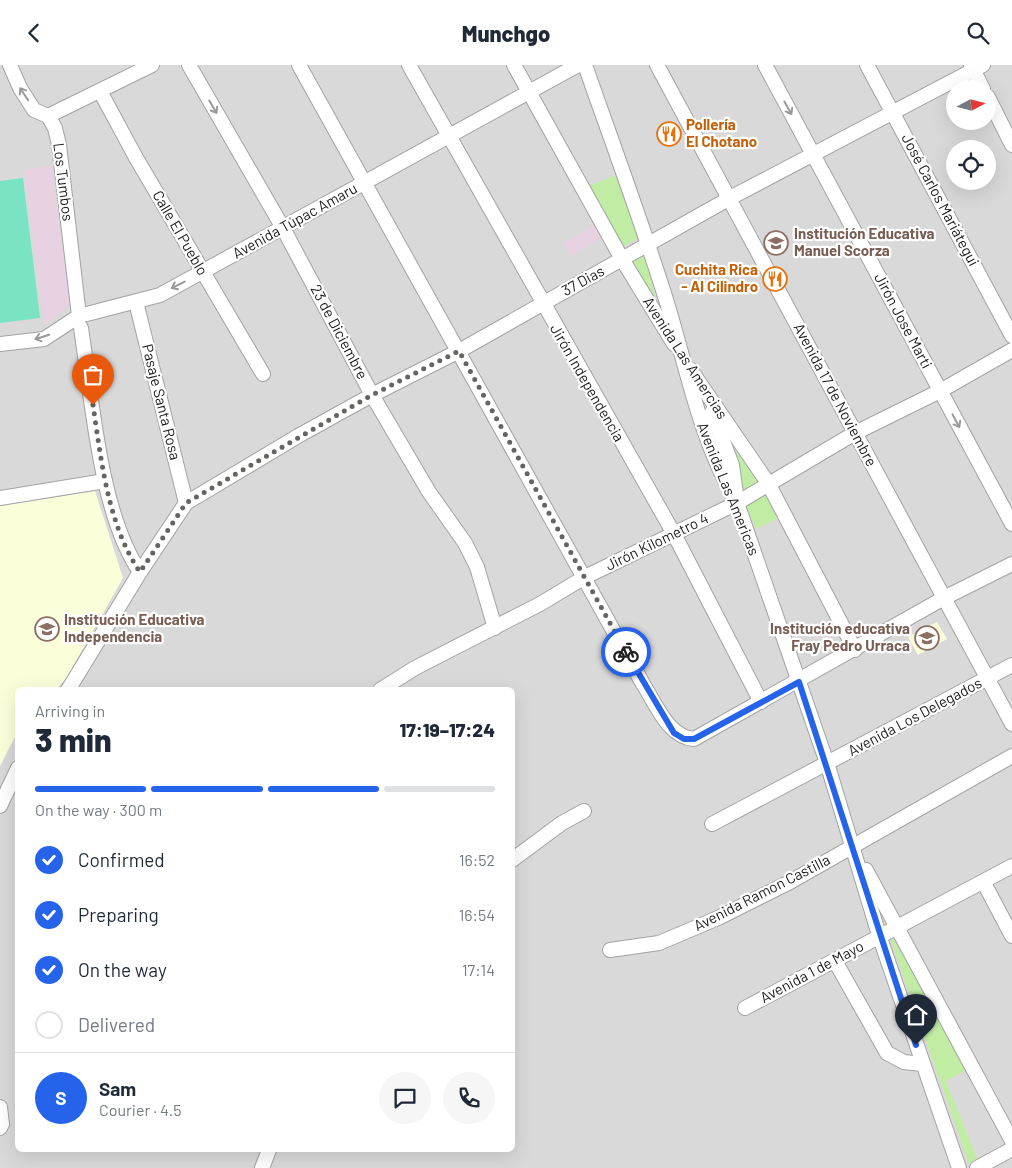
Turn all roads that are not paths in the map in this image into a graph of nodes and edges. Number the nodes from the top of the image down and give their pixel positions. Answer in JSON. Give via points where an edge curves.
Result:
{"nodes":[{"id":1,"x":10,"y":65,"type":"edge"},
{"id":2,"x":152,"y":65,"type":"edge"},
{"id":3,"x":189,"y":65,"type":"edge"},
{"id":4,"x":300,"y":65,"type":"edge"},
{"id":5,"x":409,"y":65,"type":"edge"},
{"id":6,"x":514,"y":65,"type":"edge"},
{"id":7,"x":578,"y":65,"type":"edge"},
{"id":8,"x":585,"y":65,"type":"edge"},
{"id":9,"x":657,"y":65,"type":"edge"},
{"id":10,"x":765,"y":65,"type":"edge"},
{"id":11,"x":867,"y":65,"type":"edge"},
{"id":12,"x":976,"y":67,"type":"edge"},
{"id":13,"x":980,"y":80,"type":"edge"},
{"id":14,"x":100,"y":91,"type":"junction"},
{"id":15,"x":529,"y":93,"type":"junction"},
{"id":16,"x":892,"y":111,"type":"junction"},
{"id":17,"x":996,"y":113,"type":"edge"},
{"id":18,"x":48,"y":116,"type":"junction"},
{"id":19,"x":449,"y":137,"type":"junction"},
{"id":20,"x":1012,"y":145,"type":"edge"},
{"id":21,"x":814,"y":154,"type":"junction"},
{"id":22,"x":365,"y":182,"type":"junction"},
{"id":23,"x":730,"y":197,"type":"junction"},
{"id":24,"x":283,"y":228,"type":"junction"},
{"id":25,"x":648,"y":244,"type":"junction"},
{"id":26,"x":622,"y":259,"type":"junction"},
{"id":27,"x":203,"y":273,"type":"junction"},
{"id":28,"x":136,"y":302,"type":"junction"},
{"id":29,"x":542,"y":304,"type":"junction"},
{"id":30,"x":80,"y":322,"type":"junction"},
{"id":31,"x":1012,"y":336,"type":"edge"},
{"id":32,"x":0,"y":345,"type":"edge"},
{"id":33,"x":1012,"y":350,"type":"edge"},
{"id":34,"x":459,"y":351,"type":"junction"},
{"id":35,"x":685,"y":362,"type":"junction"},
{"id":36,"x":263,"y":374,"type":"dead end"},
{"id":37,"x":940,"y":391,"type":"junction"},
{"id":38,"x":372,"y":395,"type":"junction"},
{"id":39,"x":855,"y":433,"type":"junction"},
{"id":40,"x":105,"y":481,"type":"junction"},
{"id":41,"x":768,"y":483,"type":"junction"},
{"id":42,"x":0,"y":498,"type":"edge"},
{"id":43,"x":186,"y":503,"type":"junction"},
{"id":44,"x":737,"y":503,"type":"junction"},
{"id":45,"x":1012,"y":524,"type":"edge"},
{"id":46,"x":674,"y":534,"type":"junction"},
{"id":47,"x":1012,"y":563,"type":"edge"},
{"id":48,"x":140,"y":572,"type":"junction"},
{"id":49,"x":586,"y":577,"type":"junction"},
{"id":50,"x":944,"y":598,"type":"junction"},
{"id":51,"x":495,"y":628,"type":"junction"},
{"id":52,"x":855,"y":650,"type":"junction"},
{"id":53,"x":1012,"y":665,"type":"edge"},
{"id":54,"x":988,"y":679,"type":"junction"},
{"id":55,"x":799,"y":682,"type":"junction"},
{"id":56,"x":70,"y":687,"type":"edge"},
{"id":57,"x":385,"y":687,"type":"edge"},
{"id":58,"x":761,"y":703,"type":"junction"},
{"id":59,"x":1012,"y":725,"type":"edge"},
{"id":60,"x":1012,"y":756,"type":"edge"},
{"id":61,"x":826,"y":763,"type":"junction"},
{"id":62,"x":15,"y":774,"type":"edge"},
{"id":63,"x":0,"y":806,"type":"edge"},
{"id":64,"x":584,"y":811,"type":"dead end"},
{"id":65,"x":712,"y":824,"type":"dead end"},
{"id":66,"x":853,"y":845,"type":"junction"},
{"id":67,"x":515,"y":857,"type":"edge"},
{"id":68,"x":1012,"y":866,"type":"edge"},
{"id":69,"x":984,"y":883,"type":"junction"},
{"id":70,"x":897,"y":926,"type":"junction"},
{"id":71,"x":879,"y":935,"type":"junction"},
{"id":72,"x":1012,"y":936,"type":"edge"},
{"id":73,"x":610,"y":950,"type":"dead end"},
{"id":74,"x":835,"y":961,"type":"junction"},
{"id":75,"x":745,"y":1008,"type":"dead end"},
{"id":76,"x":922,"y":1064,"type":"junction"},
{"id":77,"x":0,"y":1107,"type":"edge"},
{"id":78,"x":0,"y":1128,"type":"edge"},
{"id":79,"x":1012,"y":1141,"type":"edge"},
{"id":80,"x":1012,"y":1149,"type":"edge"},
{"id":81,"x":268,"y":1152,"type":"edge"},
{"id":82,"x":262,"y":1168,"type":"edge"},
{"id":83,"x":959,"y":1168,"type":"edge"},
{"id":84,"x":977,"y":1168,"type":"edge"}],
"edges":[{"from":18,"to":1,"type":"street","one_way":true,"via":[[34,110]]},
{"from":2,"to":14,"type":"street"},
{"from":3,"to":24,"type":"street","name":"23 de Diciembre","one_way":true},
{"from":4,"to":22,"type":"street"},
{"from":5,"to":19,"type":"street","name":"Jirón Independencia"},
{"from":6,"to":15,"type":"street","name":"Avenida Las Amercias"},
{"from":7,"to":15,"type":"street","name":"Avenida Túpac Amaru"},
{"from":8,"to":25,"type":"street","name":"Avenida Las Americas"},
{"from":9,"to":23,"type":"street","name":"Avenida 17 de Noviembre"},
{"from":10,"to":21,"type":"street","name":"Jirón Jose Marti","one_way":true},
{"from":11,"to":16,"type":"street","name":"José Carlos Mariátegui"},
{"from":12,"to":13,"type":"street"},
{"from":12,"to":16,"type":"street","name":"37 Dias"},
{"from":14,"to":18,"type":"street"},
{"from":14,"to":27,"type":"street","name":"Calle El Pueblo"},
{"from":15,"to":19,"type":"street","name":"Avenida Túpac Amaru"},
{"from":15,"to":26,"type":"street","name":"Avenida Las Amercias"},
{"from":16,"to":21,"type":"street","name":"37 Dias"},
{"from":16,"to":31,"type":"street","name":"José Carlos Mariátegui"},
{"from":17,"to":20,"type":"street"},
{"from":18,"to":30,"type":"street","name":"Los Tumbos","via":[[59,145]]},
{"from":19,"to":22,"type":"street","name":"Avenida Túpac Amaru"},
{"from":19,"to":29,"type":"street","name":"Jirón Independencia"},
{"from":21,"to":23,"type":"street","name":"37 Dias"},
{"from":21,"to":37,"type":"street","name":"Jirón Jose Marti"},
{"from":22,"to":24,"type":"street","name":"Avenida Túpac Amaru"},
{"from":22,"to":34,"type":"street"},
{"from":23,"to":25,"type":"street","name":"37 Dias"},
{"from":23,"to":39,"type":"street","name":"Avenida 17 de Noviembre"},
{"from":24,"to":27,"type":"street","name":"Avenida Túpac Amaru"},
{"from":24,"to":38,"type":"street","name":"23 de Diciembre"},
{"from":25,"to":26,"type":"street","name":"37 Dias"},
{"from":25,"to":35,"type":"street","name":"Avenida Las Americas"},
{"from":26,"to":29,"type":"street","name":"37 Dias"},
{"from":26,"to":35,"type":"street","name":"Avenida Las Amercias"},
{"from":27,"to":28,"type":"street","name":"Avenida Túpac Amaru","one_way":true,"via":[[160,295]]},
{"from":27,"to":36,"type":"street","name":"Calle El Pueblo"},
{"from":28,"to":30,"type":"street","name":"Avenida Túpac Amaru"},
{"from":28,"to":43,"type":"street","name":"Pasaje Santa Rosa"},
{"from":29,"to":34,"type":"street","name":"37 Dias"},
{"from":29,"to":46,"type":"street","name":"Jirón Independencia"},
{"from":30,"to":32,"type":"street","name":"Avenida Túpac Amaru","one_way":true,"via":[[44,339]]},
{"from":30,"to":40,"type":"street","name":"Los Tumbos"},
{"from":33,"to":37,"type":"street","name":"Jirón Kilometro 4"},
{"from":34,"to":38,"type":"street","name":"37 Dias"},
{"from":34,"to":49,"type":"street"},
{"from":35,"to":41,"type":"street","name":"Avenida Las Amercias"},
{"from":35,"to":44,"type":"street","name":"Avenida Las Americas","via":[[698,416],[720,474]]},
{"from":37,"to":39,"type":"street","name":"Jirón Kilometro 4"},
{"from":37,"to":45,"type":"street","name":"Jirón Jose Marti","one_way":true},
{"from":38,"to":43,"type":"street","name":"37 Dias"},
{"from":38,"to":51,"type":"street","name":"23 de Diciembre","via":[[429,492],[465,543],[477,567]]},
{"from":39,"to":41,"type":"street","name":"Jirón Kilometro 4"},
{"from":39,"to":50,"type":"street","name":"Avenida 17 de Noviembre"},
{"from":40,"to":42,"type":"street"},
{"from":40,"to":48,"type":"street","name":"Los Tumbos","via":[[127,554]]},
{"from":41,"to":44,"type":"street","name":"Jirón Kilometro 4"},
{"from":41,"to":52,"type":"street","name":"Avenida Las Amercias"},
{"from":43,"to":48,"type":"street"},
{"from":44,"to":46,"type":"street","name":"Jirón Kilometro 4"},
{"from":44,"to":55,"type":"street","name":"Avenida Las Americas"},
{"from":46,"to":49,"type":"street","name":"Jirón Kilometro 4"},
{"from":46,"to":58,"type":"street","name":"Jirón Independencia"},
{"from":47,"to":50,"type":"street"},
{"from":48,"to":56,"type":"street"},
{"from":49,"to":51,"type":"street","name":"Jirón Kilometro 4"},
{"from":49,"to":58,"type":"street","via":[[643,684],[674,733],[684,739],[694,739]]},
{"from":50,"to":52,"type":"street"},
{"from":50,"to":54,"type":"street","name":"Avenida 17 de Noviembre"},
{"from":51,"to":57,"type":"street","name":"Jirón Kilometro 4"},
{"from":52,"to":55,"type":"street"},
{"from":53,"to":54,"type":"street","name":"Avenida Los Delegados"},
{"from":54,"to":59,"type":"street","name":"Avenida 17 de Noviembre"},
{"from":54,"to":61,"type":"street","name":"Avenida Los Delegados"},
{"from":55,"to":58,"type":"street"},
{"from":55,"to":61,"type":"street","name":"Avenida Las Americas"},
{"from":60,"to":66,"type":"street","name":"Avenida Ramon Castilla"},
{"from":61,"to":65,"type":"street","name":"Avenida Los Delegados"},
{"from":61,"to":66,"type":"street","name":"Avenida Las Americas"},
{"from":62,"to":63,"type":"street"},
{"from":64,"to":67,"type":"street"},
{"from":66,"to":70,"type":"street"},
{"from":66,"to":71,"type":"street","name":"Avenida Las Americas"},
{"from":66,"to":73,"type":"street","name":"Avenida Ramon Castilla","via":[[790,882],[718,918],[659,943]]},
{"from":68,"to":69,"type":"street","name":"Avenida 1 de Mayo"},
{"from":69,"to":70,"type":"street","name":"Avenida 1 de Mayo"},
{"from":69,"to":72,"type":"street"},
{"from":70,"to":71,"type":"street","name":"Avenida 1 de Mayo"},
{"from":70,"to":79,"type":"street"},
{"from":71,"to":74,"type":"street","name":"Avenida 1 de Mayo"},
{"from":71,"to":76,"type":"street","name":"Avenida Las Americas"},
{"from":74,"to":75,"type":"street","name":"Avenida 1 de Mayo"},
{"from":74,"to":76,"type":"street","via":[[887,1053],[897,1060]]},
{"from":76,"to":83,"type":"street","name":"Avenida Las Americas"},
{"from":77,"to":78,"type":"street"},
{"from":80,"to":84,"type":"street"},
{"from":81,"to":82,"type":"street"}]}
